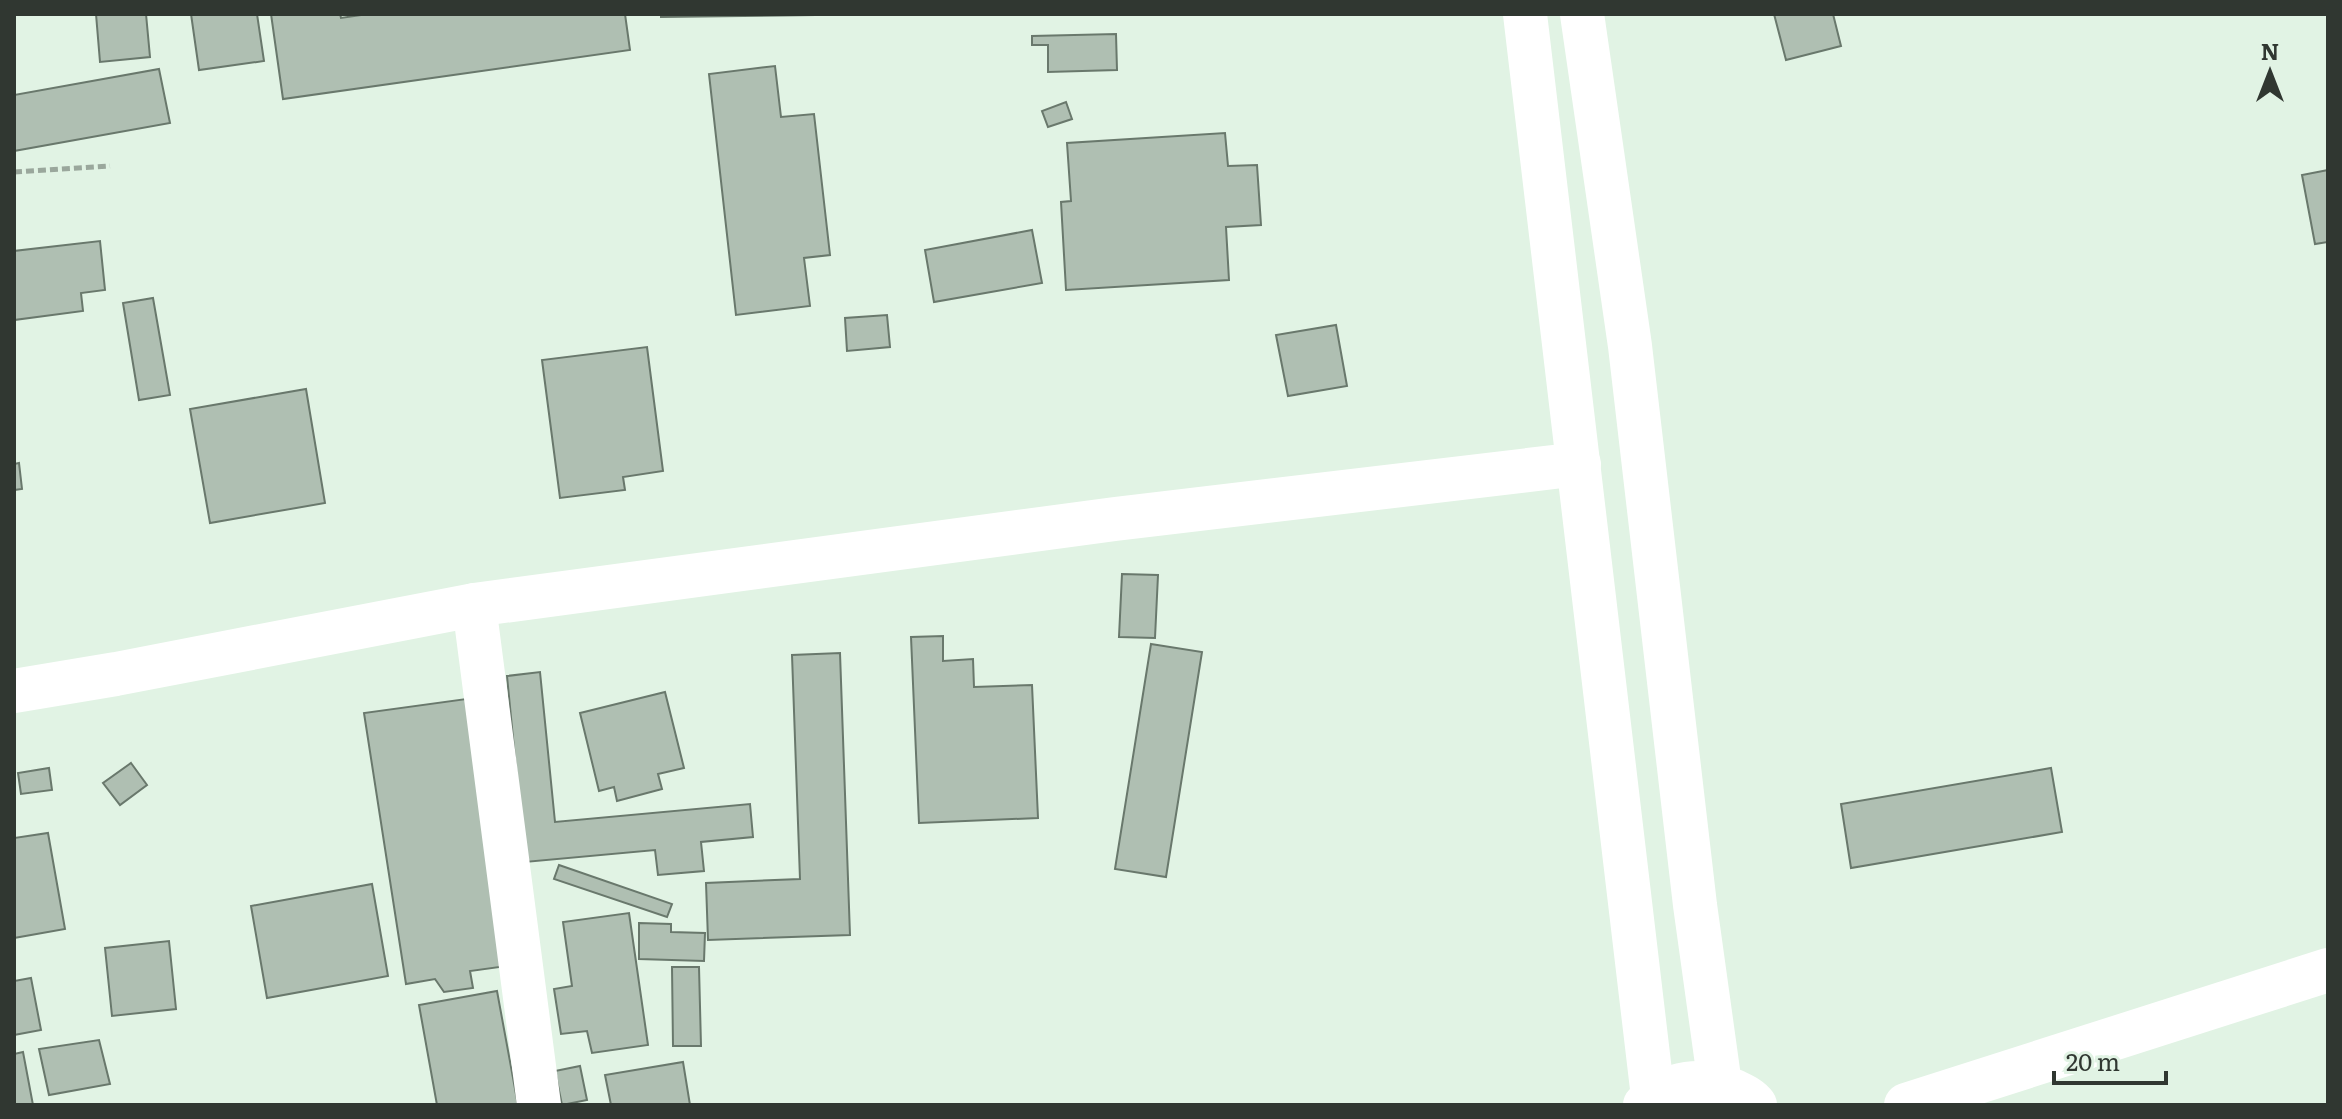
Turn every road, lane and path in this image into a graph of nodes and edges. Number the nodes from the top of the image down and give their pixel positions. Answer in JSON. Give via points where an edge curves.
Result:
{"nodes":[{"id":1,"x":1525,"y":14,"type":"edge"},
{"id":2,"x":1582,"y":14,"type":"edge"},
{"id":3,"x":110,"y":166,"type":"dead end"},
{"id":4,"x":14,"y":172,"type":"edge"},
{"id":5,"x":1579,"y":464,"type":"junction"},
{"id":6,"x":474,"y":605,"type":"junction"},
{"id":7,"x":14,"y":691,"type":"edge"},
{"id":8,"x":2328,"y":970,"type":"edge"},
{"id":9,"x":1738,"y":1095,"type":"edge"},
{"id":10,"x":1649,"y":1101,"type":"edge"},
{"id":11,"x":539,"y":1105,"type":"edge"},
{"id":12,"x":1906,"y":1105,"type":"edge"}],
"edges":[{"from":1,"to":5,"type":"street"},
{"from":2,"to":9,"type":"street","via":[[1630,346],[1695,905]]},
{"from":3,"to":4,"type":"path"},
{"from":5,"to":6,"type":"street","via":[[1115,519]]},
{"from":5,"to":10,"type":"street"},
{"from":6,"to":7,"type":"street"},
{"from":6,"to":11,"type":"street"},
{"from":8,"to":12,"type":"street"},
{"from":9,"to":10,"type":"street","via":[[1696,1082],[1673,1086]]}]}
